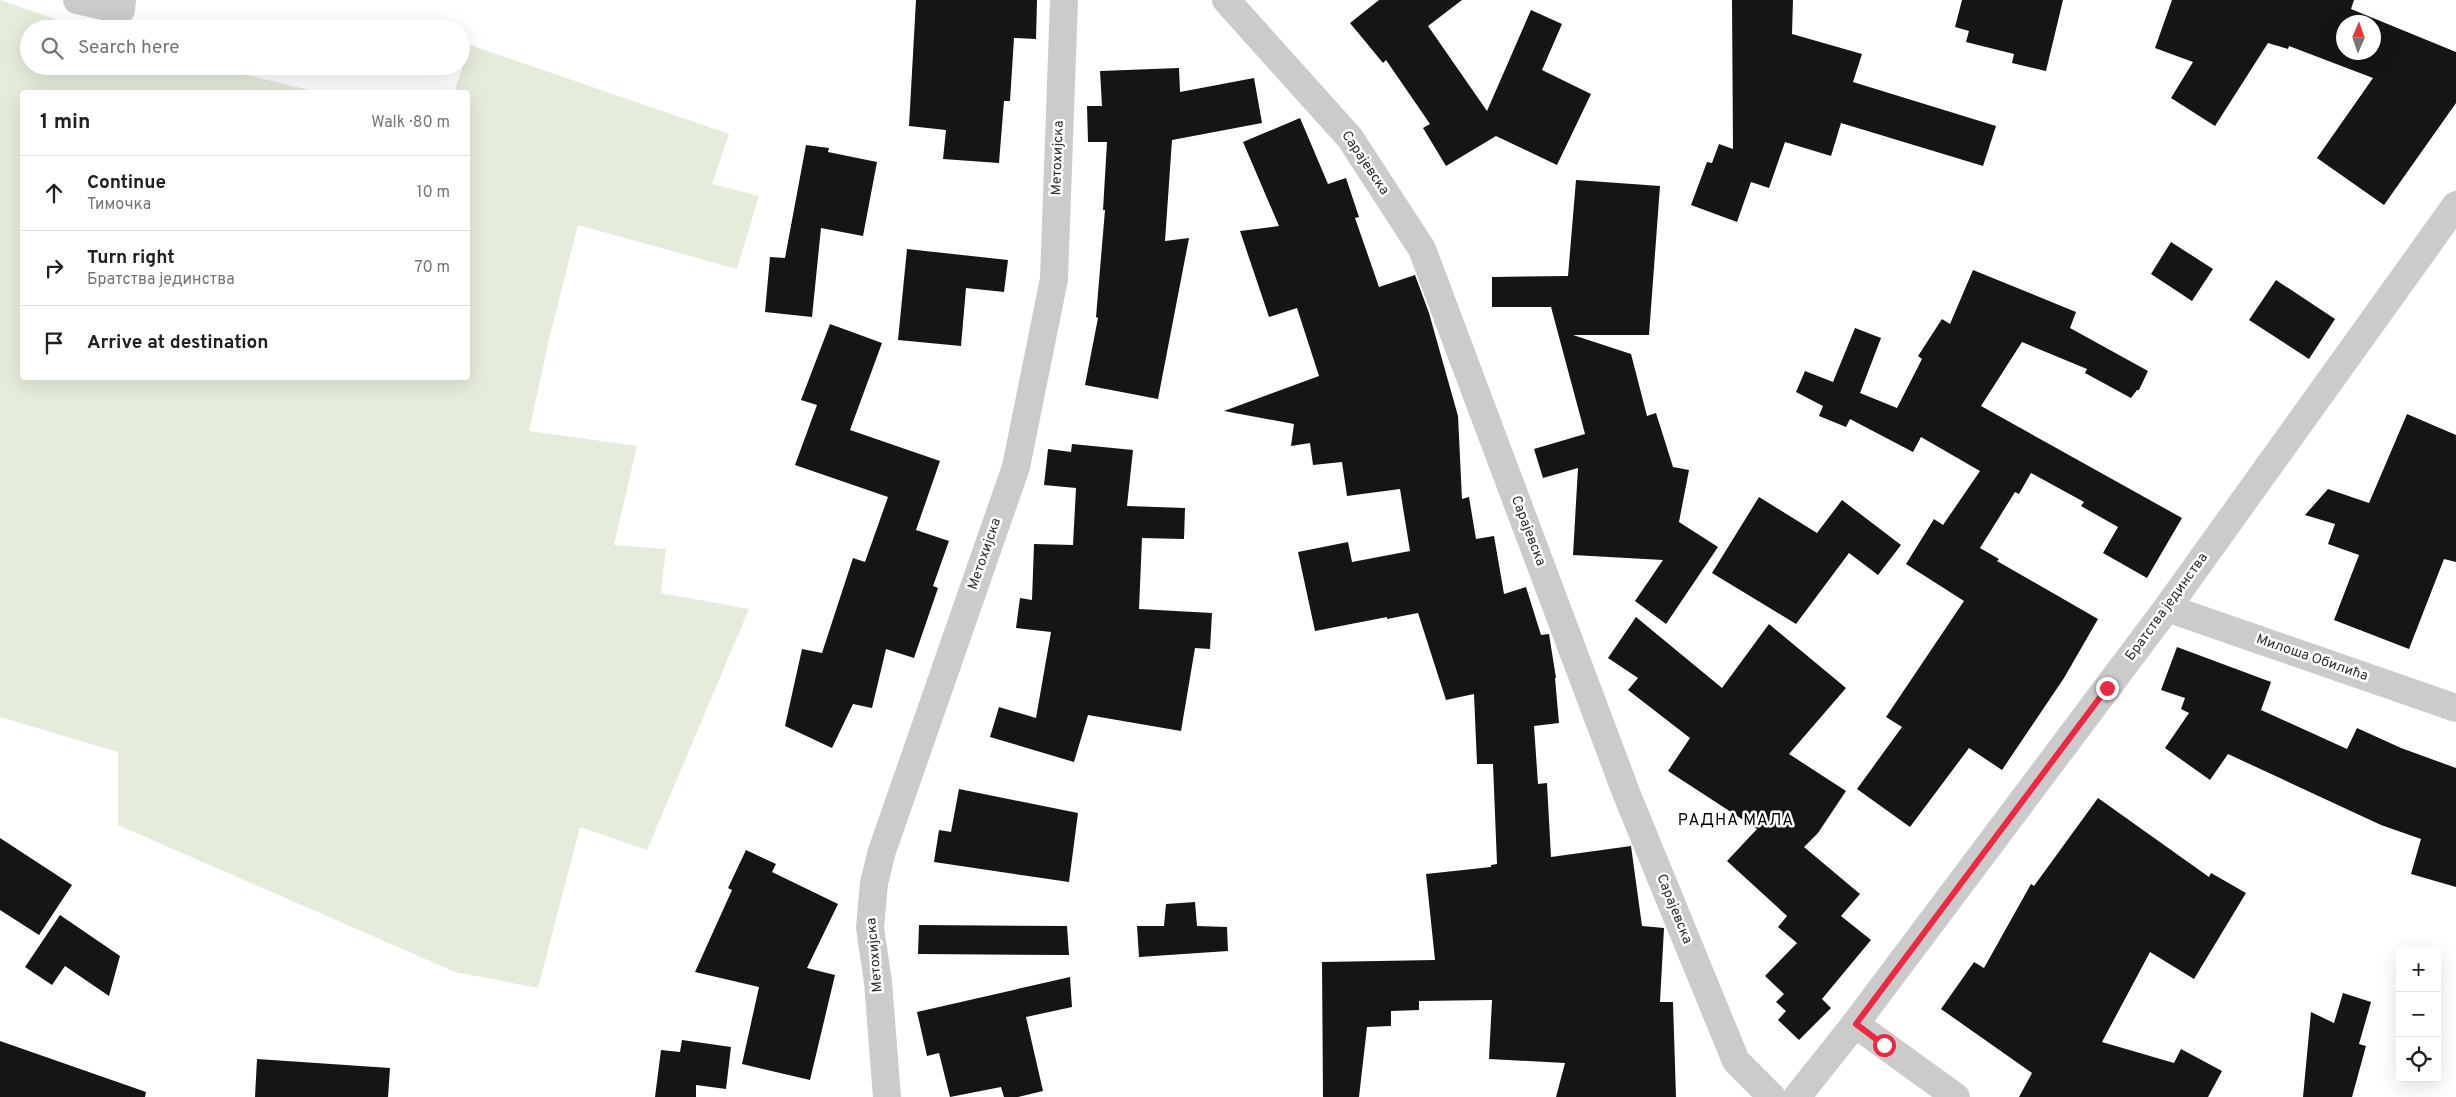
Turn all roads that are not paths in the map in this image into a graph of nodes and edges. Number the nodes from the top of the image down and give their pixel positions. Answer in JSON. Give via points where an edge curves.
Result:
{"nodes":[{"id":1,"x":78,"y":0,"type":"edge"},
{"id":2,"x":1064,"y":0,"type":"edge"},
{"id":3,"x":1226,"y":0,"type":"edge"},
{"id":4,"x":121,"y":5,"type":"edge"},
{"id":5,"x":2456,"y":205,"type":"edge"},
{"id":6,"x":2167,"y":608,"type":"junction"},
{"id":7,"x":2456,"y":708,"type":"edge"},
{"id":8,"x":1856,"y":1024,"type":"junction"},
{"id":9,"x":887,"y":1097,"type":"edge"},
{"id":10,"x":1772,"y":1097,"type":"edge"},
{"id":11,"x":1797,"y":1097,"type":"edge"},
{"id":12,"x":1956,"y":1097,"type":"edge"}],
"edges":[{"from":1,"to":4,"type":"street"},
{"from":2,"to":9,"type":"street","name":"Метохијска","via":[[1054,279],[1016,467],[882,851],[874,883],[870,928],[878,982]]},
{"from":3,"to":10,"type":"street","name":"Сарајевска","via":[[1350,138],[1422,249],[1627,794],[1736,1061]]},
{"from":5,"to":6,"type":"street","name":"Братства јединства"},
{"from":6,"to":7,"type":"street","name":"Милоша Обилића"},
{"from":6,"to":8,"type":"street","name":"Братства јединства"},
{"from":8,"to":11,"type":"street","name":"Братства јединства"},
{"from":8,"to":12,"type":"street"}]}
